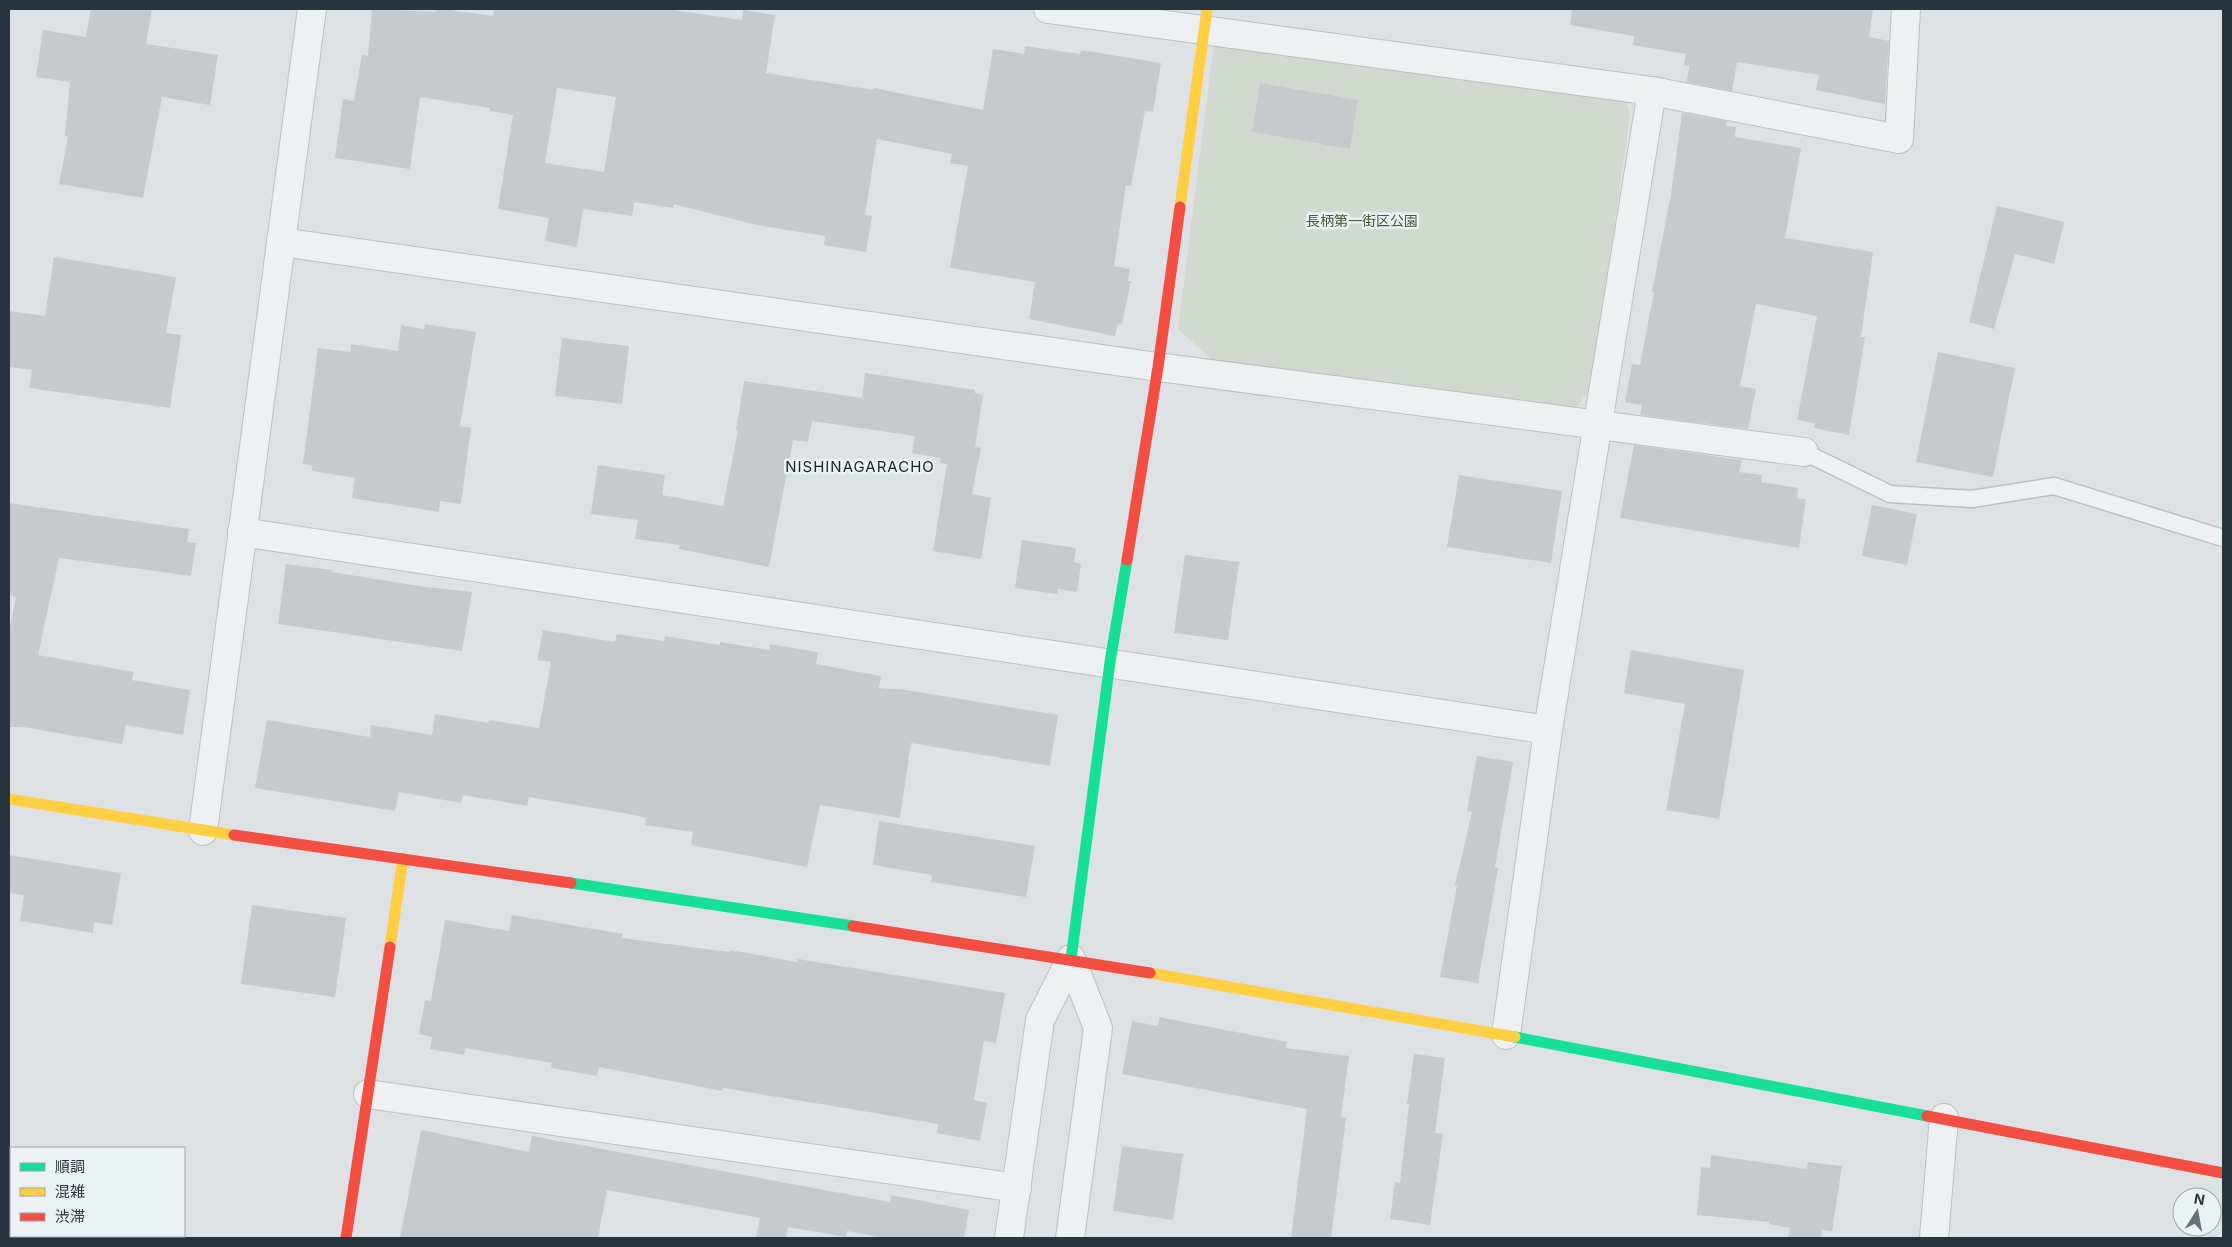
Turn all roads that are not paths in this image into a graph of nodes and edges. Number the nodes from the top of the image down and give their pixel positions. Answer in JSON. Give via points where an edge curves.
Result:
{"nodes":[{"id":1,"x":312,"y":9,"type":"edge"},
{"id":2,"x":1048,"y":9,"type":"edge"},
{"id":3,"x":1906,"y":9,"type":"edge"},
{"id":4,"x":1206,"y":19,"type":"edge"},
{"id":5,"x":1652,"y":90,"type":"junction"},
{"id":6,"x":281,"y":242,"type":"junction"},
{"id":7,"x":1158,"y":367,"type":"junction"},
{"id":8,"x":1599,"y":426,"type":"junction"},
{"id":9,"x":1804,"y":452,"type":"joint"},
{"id":10,"x":242,"y":532,"type":"junction"},
{"id":11,"x":2223,"y":538,"type":"edge"},
{"id":12,"x":1110,"y":662,"type":"junction"},
{"id":13,"x":1548,"y":730,"type":"junction"},
{"id":14,"x":9,"y":800,"type":"edge"},
{"id":15,"x":203,"y":831,"type":"junction"},
{"id":16,"x":403,"y":858,"type":"junction"},
{"id":17,"x":1072,"y":959,"type":"junction"},
{"id":18,"x":1506,"y":1035,"type":"junction"},
{"id":19,"x":368,"y":1094,"type":"junction"},
{"id":20,"x":1944,"y":1118,"type":"junction"},
{"id":21,"x":2223,"y":1173,"type":"edge"},
{"id":22,"x":1017,"y":1188,"type":"junction"},
{"id":23,"x":346,"y":1238,"type":"edge"},
{"id":24,"x":1010,"y":1238,"type":"edge"},
{"id":25,"x":1070,"y":1238,"type":"edge"},
{"id":26,"x":1934,"y":1238,"type":"edge"}],
"edges":[{"from":1,"to":6,"type":"street"},
{"from":2,"to":4,"type":"street"},
{"from":3,"to":5,"type":"street","via":[[1899,139]]},
{"from":4,"to":5,"type":"street"},
{"from":4,"to":7,"type":"street"},
{"from":5,"to":8,"type":"street"},
{"from":6,"to":7,"type":"street"},
{"from":6,"to":10,"type":"street"},
{"from":7,"to":8,"type":"street"},
{"from":7,"to":12,"type":"street"},
{"from":8,"to":9,"type":"street"},
{"from":8,"to":13,"type":"street"},
{"from":9,"to":11,"type":"lane","via":[[1890,494],[1972,499],[2054,486]]},
{"from":10,"to":12,"type":"street"},
{"from":10,"to":15,"type":"street"},
{"from":12,"to":13,"type":"street"},
{"from":12,"to":17,"type":"street"},
{"from":13,"to":18,"type":"street"},
{"from":14,"to":15,"type":"street"},
{"from":15,"to":16,"type":"street"},
{"from":16,"to":17,"type":"street"},
{"from":16,"to":19,"type":"street"},
{"from":17,"to":18,"type":"street"},
{"from":17,"to":22,"type":"street","via":[[1040,1020]]},
{"from":17,"to":25,"type":"street","via":[[1098,1028]]},
{"from":18,"to":20,"type":"street"},
{"from":19,"to":22,"type":"street"},
{"from":19,"to":23,"type":"street"},
{"from":20,"to":21,"type":"street"},
{"from":20,"to":26,"type":"street"},
{"from":22,"to":24,"type":"street"}]}
